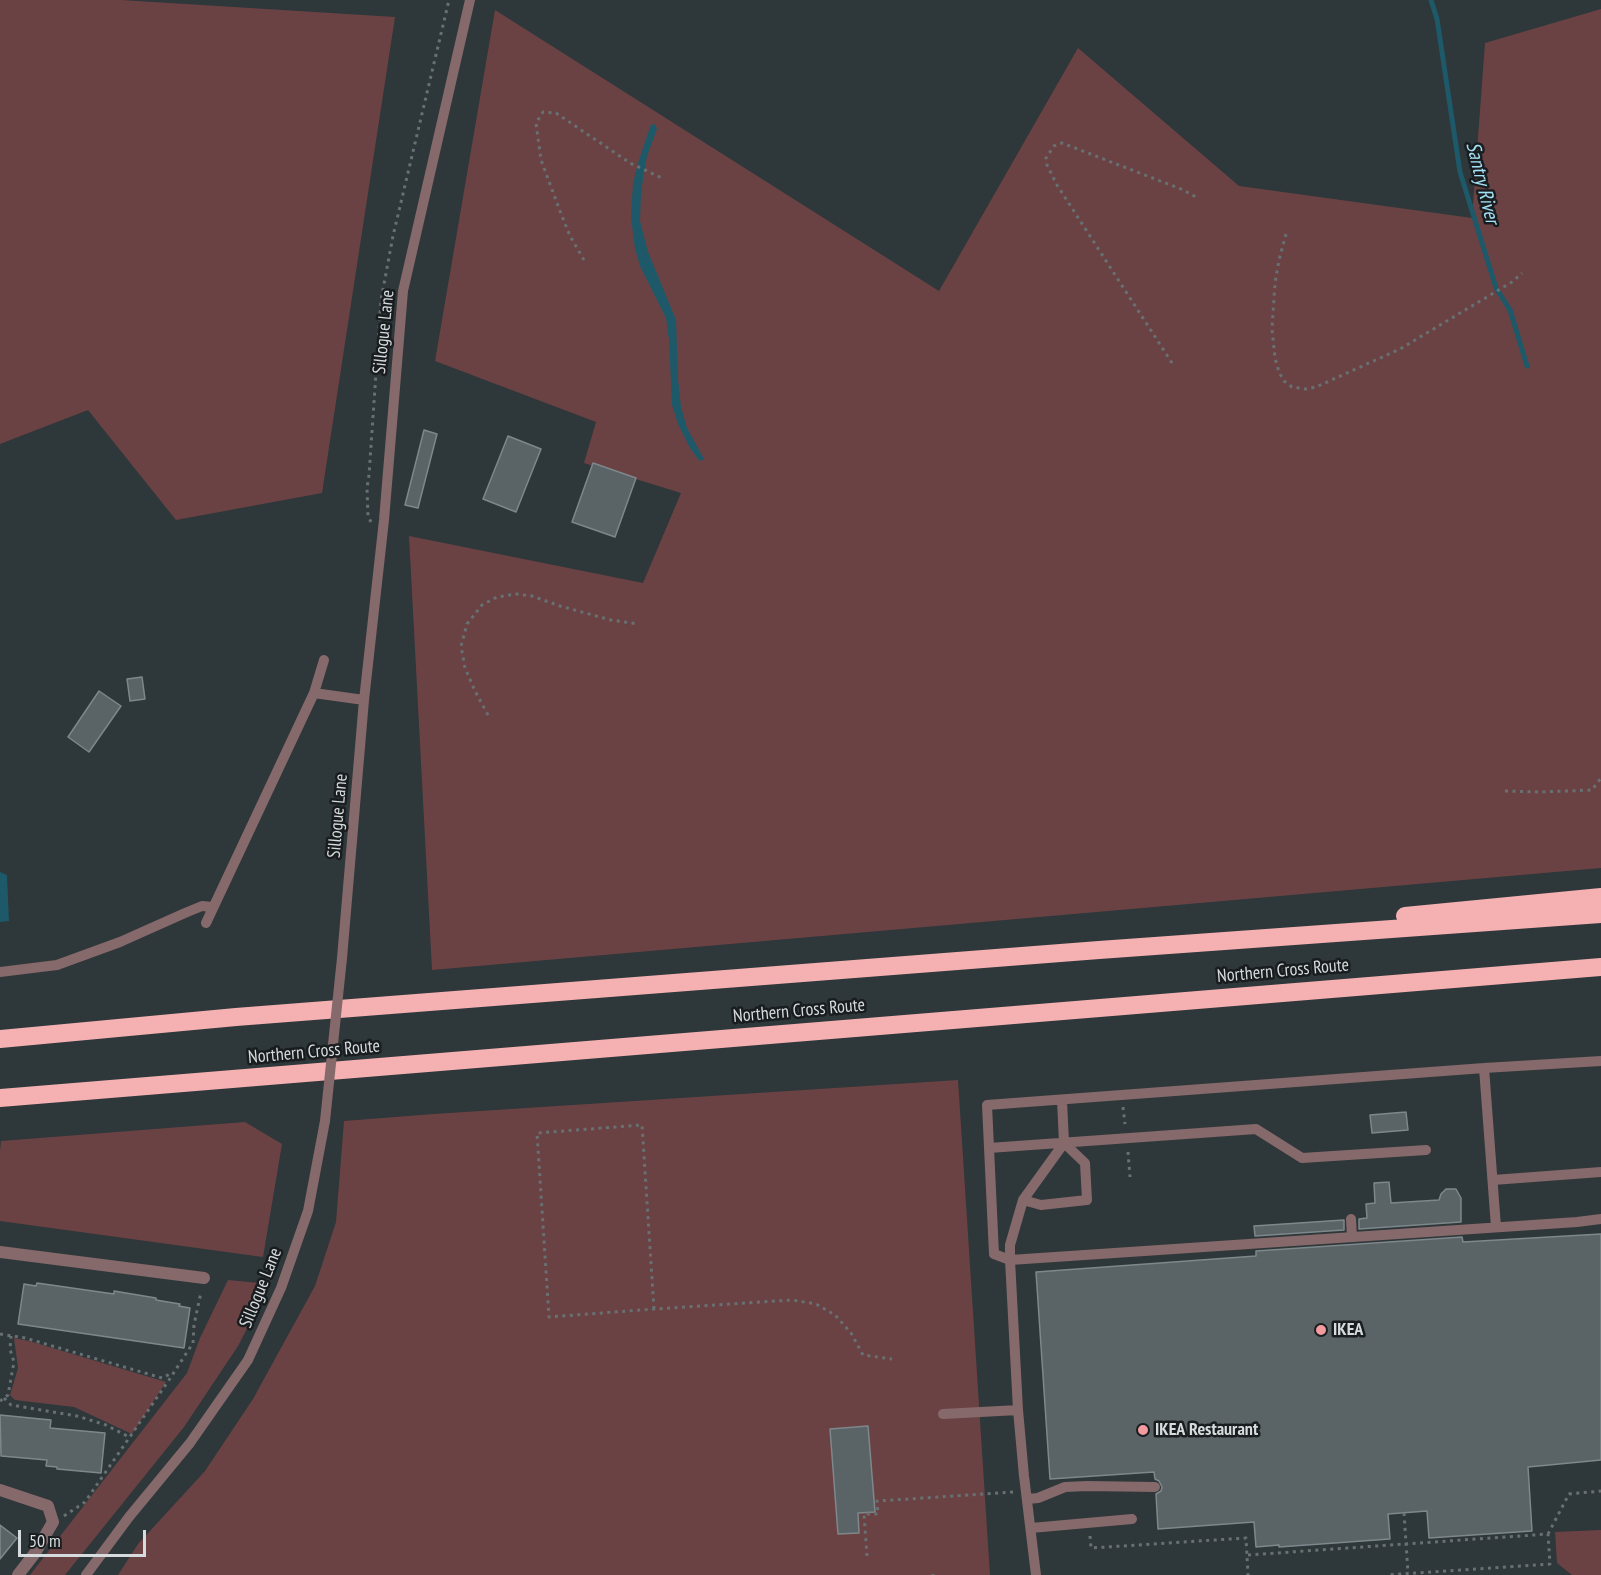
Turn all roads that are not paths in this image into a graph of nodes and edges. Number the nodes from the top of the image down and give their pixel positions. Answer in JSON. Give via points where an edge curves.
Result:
{"nodes":[{"id":1,"x":470,"y":0,"type":"edge"},
{"id":2,"x":324,"y":660,"type":"dead end"},
{"id":3,"x":314,"y":693,"type":"junction"},
{"id":4,"x":364,"y":700,"type":"junction"},
{"id":5,"x":1601,"y":897,"type":"edge"},
{"id":6,"x":212,"y":907,"type":"junction"},
{"id":7,"x":1601,"y":914,"type":"edge"},
{"id":8,"x":206,"y":923,"type":"dead end"},
{"id":9,"x":1100,"y":950,"type":"junction"},
{"id":10,"x":1601,"y":967,"type":"edge"},
{"id":11,"x":0,"y":972,"type":"edge"},
{"id":12,"x":0,"y":1039,"type":"edge"},
{"id":13,"x":1601,"y":1061,"type":"edge"},
{"id":14,"x":1484,"y":1068,"type":"junction"},
{"id":15,"x":0,"y":1098,"type":"edge"},
{"id":16,"x":1062,"y":1100,"type":"junction"},
{"id":17,"x":1064,"y":1143,"type":"junction"},
{"id":18,"x":989,"y":1148,"type":"junction"},
{"id":19,"x":1426,"y":1150,"type":"dead end"},
{"id":20,"x":1601,"y":1172,"type":"edge"},
{"id":21,"x":1493,"y":1180,"type":"junction"},
{"id":22,"x":1023,"y":1200,"type":"junction"},
{"id":23,"x":1601,"y":1219,"type":"edge"},
{"id":24,"x":1351,"y":1220,"type":"dead end"},
{"id":25,"x":1496,"y":1227,"type":"junction"},
{"id":26,"x":1352,"y":1237,"type":"junction"},
{"id":27,"x":0,"y":1252,"type":"edge"},
{"id":28,"x":1010,"y":1260,"type":"junction"},
{"id":29,"x":204,"y":1278,"type":"road end"},
{"id":30,"x":1018,"y":1410,"type":"junction"},
{"id":31,"x":943,"y":1413,"type":"dead end"},
{"id":32,"x":1155,"y":1487,"type":"dead end"},
{"id":33,"x":0,"y":1490,"type":"edge"},
{"id":34,"x":1027,"y":1495,"type":"junction"},
{"id":35,"x":1132,"y":1519,"type":"dead end"},
{"id":36,"x":1031,"y":1528,"type":"junction"},
{"id":37,"x":18,"y":1575,"type":"edge"},
{"id":38,"x":86,"y":1575,"type":"edge"},
{"id":39,"x":1036,"y":1575,"type":"edge"}],
"edges":[{"from":1,"to":4,"type":"lane","name":"Sillogue Lane","via":[[403,291]]},
{"from":2,"to":3,"type":"lane"},
{"from":3,"to":4,"type":"lane"},
{"from":3,"to":6,"type":"lane"},
{"from":4,"to":38,"type":"lane","name":"Sillogue Lane","bridge":true,"via":[[326,1121],[308,1211],[281,1288],[248,1360],[190,1443]]},
{"from":5,"to":9,"type":"highway"},
{"from":6,"to":8,"type":"lane"},
{"from":6,"to":11,"type":"lane","via":[[202,906],[57,965]]},
{"from":7,"to":9,"type":"highway","name":"Northern Cross Route"},
{"from":9,"to":12,"type":"highway","name":"Northern Cross Route"},
{"from":10,"to":15,"type":"highway","name":"Northern Cross Route"},
{"from":13,"to":14,"type":"lane"},
{"from":14,"to":16,"type":"lane"},
{"from":14,"to":21,"type":"lane"},
{"from":16,"to":17,"type":"lane"},
{"from":16,"to":18,"type":"lane","via":[[987,1106]]},
{"from":17,"to":18,"type":"lane"},
{"from":17,"to":19,"type":"lane","via":[[1256,1129],[1302,1158]]},
{"from":17,"to":22,"type":"lane"},
{"from":17,"to":22,"type":"lane","via":[[1085,1163],[1087,1200],[1041,1205]]},
{"from":18,"to":28,"type":"lane","via":[[994,1254]]},
{"from":20,"to":21,"type":"lane"},
{"from":21,"to":25,"type":"lane"},
{"from":22,"to":28,"type":"lane","via":[[1010,1245]]},
{"from":23,"to":25,"type":"lane"},
{"from":24,"to":26,"type":"lane"},
{"from":25,"to":26,"type":"lane"},
{"from":26,"to":28,"type":"lane"},
{"from":27,"to":29,"type":"street"},
{"from":28,"to":30,"type":"lane"},
{"from":30,"to":31,"type":"lane"},
{"from":30,"to":34,"type":"lane"},
{"from":32,"to":34,"type":"lane","via":[[1065,1487],[1038,1498]]},
{"from":33,"to":37,"type":"street","via":[[48,1506],[53,1522]]},
{"from":34,"to":36,"type":"lane"},
{"from":35,"to":36,"type":"lane"},
{"from":36,"to":39,"type":"lane"}]}
